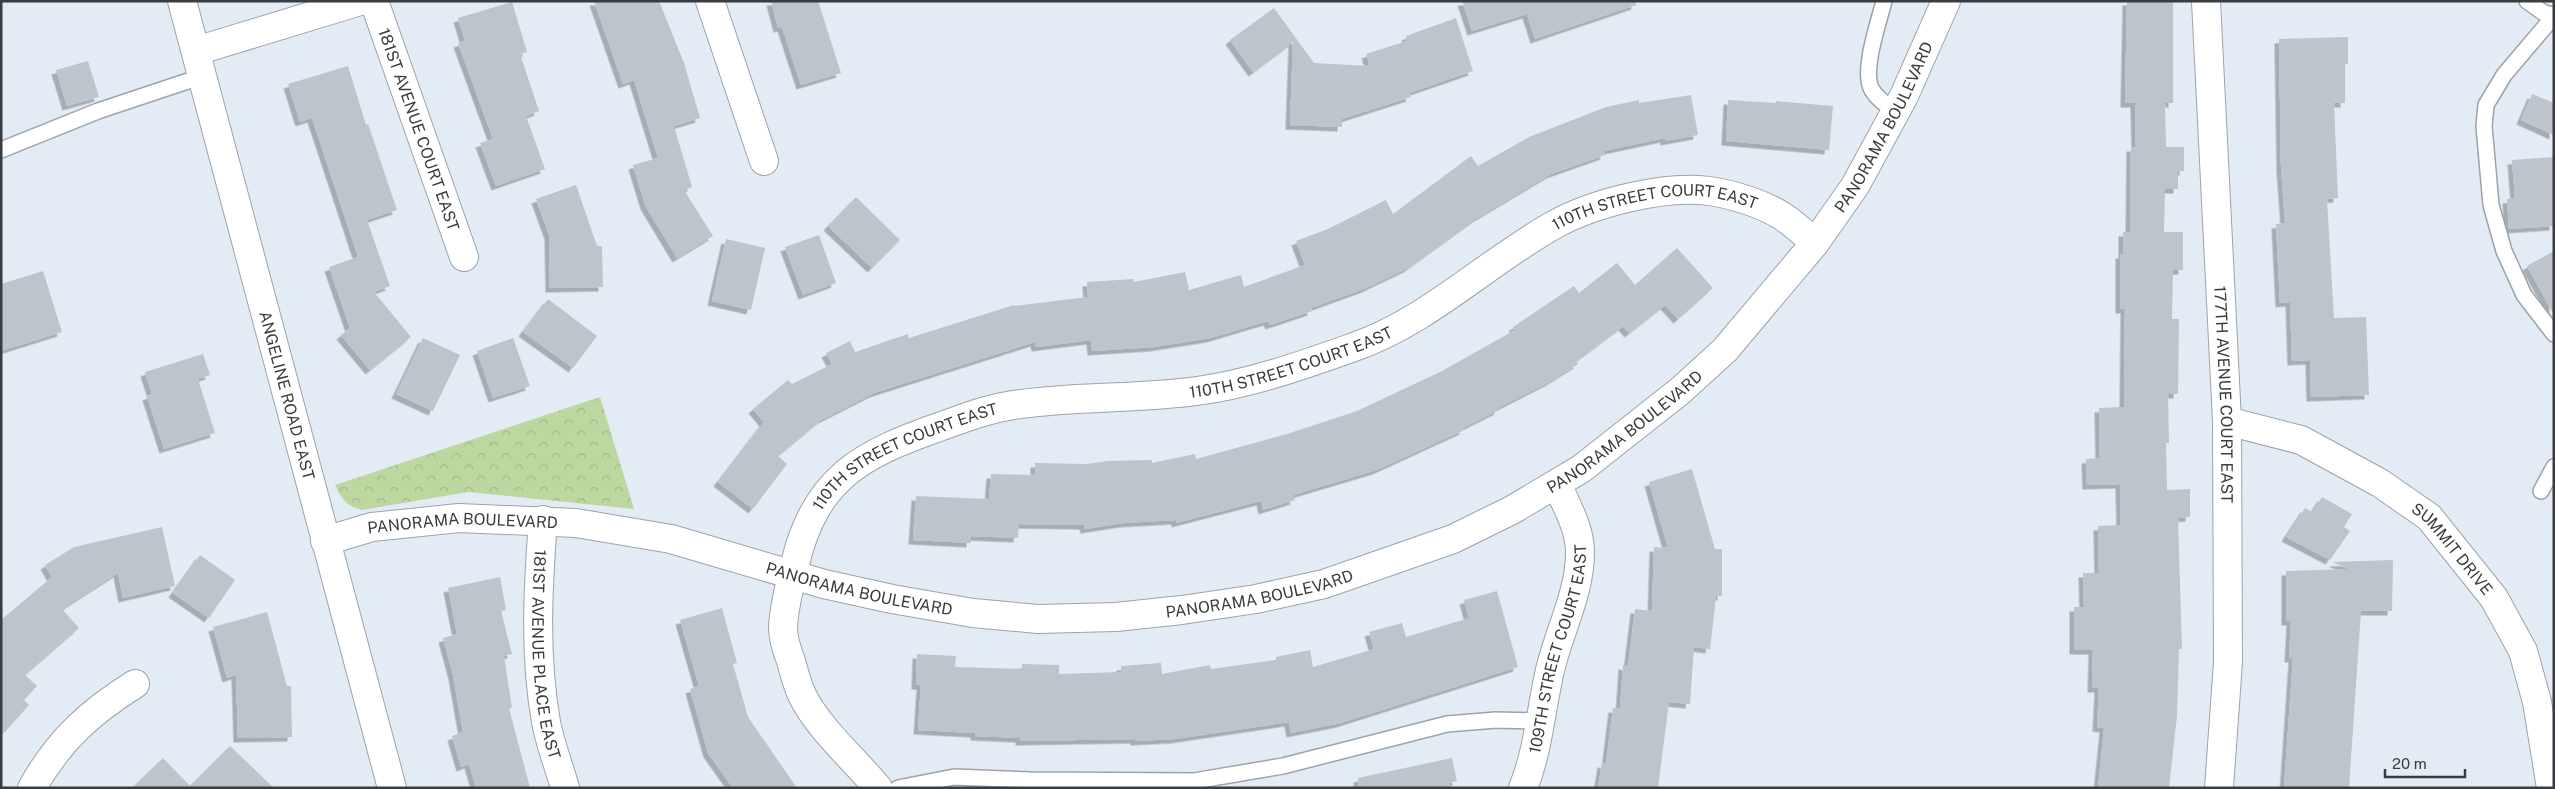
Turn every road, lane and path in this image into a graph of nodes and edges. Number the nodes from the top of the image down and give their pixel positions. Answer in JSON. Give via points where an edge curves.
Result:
{"nodes":[{"id":1,"x":182,"y":1,"type":"edge"},
{"id":2,"x":360,"y":1,"type":"edge"},
{"id":3,"x":374,"y":1,"type":"edge"},
{"id":4,"x":710,"y":1,"type":"edge"},
{"id":5,"x":1884,"y":1,"type":"edge"},
{"id":6,"x":1946,"y":1,"type":"edge"},
{"id":7,"x":2206,"y":1,"type":"edge"},
{"id":8,"x":2528,"y":1,"type":"edge"},
{"id":9,"x":2554,"y":16,"type":"edge"},
{"id":10,"x":200,"y":64,"type":"junction"},
{"id":11,"x":1896,"y":111,"type":"junction"},
{"id":12,"x":1,"y":150,"type":"edge"},
{"id":13,"x":764,"y":161,"type":"dead end"},
{"id":14,"x":1816,"y":243,"type":"junction"},
{"id":15,"x":464,"y":258,"type":"dead end"},
{"id":16,"x":2554,"y":334,"type":"edge"},
{"id":17,"x":2227,"y":421,"type":"junction"},
{"id":18,"x":2554,"y":467,"type":"edge"},
{"id":19,"x":1557,"y":484,"type":"junction"},
{"id":20,"x":2541,"y":491,"type":"dead end"},
{"id":21,"x":543,"y":520,"type":"junction"},
{"id":22,"x":326,"y":541,"type":"junction"},
{"id":23,"x":792,"y":574,"type":"junction"},
{"id":24,"x":135,"y":684,"type":"dead end"},
{"id":25,"x":1541,"y":722,"type":"junction"},
{"id":26,"x":32,"y":788,"type":"edge"},
{"id":27,"x":392,"y":788,"type":"edge"},
{"id":28,"x":565,"y":788,"type":"edge"},
{"id":29,"x":878,"y":788,"type":"edge"},
{"id":30,"x":898,"y":788,"type":"edge"},
{"id":31,"x":1523,"y":788,"type":"edge"},
{"id":32,"x":2219,"y":788,"type":"edge"},
{"id":33,"x":2550,"y":788,"type":"edge"}],
"edges":[{"from":1,"to":10,"type":"street","name":"ANGELINE ROAD EAST"},
{"from":2,"to":10,"type":"street"},
{"from":3,"to":15,"type":"street","name":"181ST AVENUE COURT EAST"},
{"from":4,"to":13,"type":"street"},
{"from":5,"to":11,"type":"lane","via":[[1868,72],[1873,91]]},
{"from":6,"to":11,"type":"street","name":"PANORAMA BOULEVARD"},
{"from":7,"to":17,"type":"street","name":"177TH AVENUE COURT EAST"},
{"from":8,"to":9,"type":"lane"},
{"from":9,"to":16,"type":"lane","via":[[2504,75],[2486,105],[2484,126],[2491,205],[2504,251],[2524,295]]},
{"from":10,"to":12,"type":"lane","via":[[98,111]]},
{"from":10,"to":22,"type":"street","name":"ANGELINE ROAD EAST"},
{"from":11,"to":14,"type":"street","name":"PANORAMA BOULEVARD","via":[[1855,186]]},
{"from":14,"to":19,"type":"street","name":"PANORAMA BOULEVARD","via":[[1725,350],[1680,391],[1581,469]]},
{"from":14,"to":23,"type":"street","name":"110TH STREET COURT EAST","via":[[1781,215],[1708,190],[1670,191],[1592,208],[1553,225],[1440,302],[1357,346],[1250,380],[1199,391],[1135,398],[1023,403],[988,409],[879,450],[852,466],[817,508],[800,542]]},
{"from":17,"to":32,"type":"street","name":"177TH AVENUE COURT EAST","via":[[2228,662]]},
{"from":17,"to":33,"type":"street","name":"SUMMIT DRIVE","via":[[2301,440],[2380,483],[2429,517],[2494,598],[2523,651],[2538,702]]},
{"from":18,"to":20,"type":"lane"},
{"from":19,"to":23,"type":"street","name":"PANORAMA BOULEVARD","via":[[1453,539],[1333,580],[1256,599],[1182,610],[1116,617],[1038,619],[892,600]]},
{"from":19,"to":25,"type":"street","name":"109TH STREET COURT EAST","via":[[1575,525],[1580,549],[1579,573],[1552,663]]},
{"from":21,"to":22,"type":"street","name":"PANORAMA BOULEVARD","via":[[449,519],[372,527]]},
{"from":21,"to":23,"type":"street","name":"PANORAMA BOULEVARD","via":[[671,539]]},
{"from":21,"to":28,"type":"street","name":"181ST AVENUE PLACE EAST","via":[[536,633],[546,724]]},
{"from":22,"to":27,"type":"street","name":"ANGELINE ROAD EAST"},
{"from":23,"to":29,"type":"street","via":[[783,630],[803,696],[825,727]]},
{"from":24,"to":26,"type":"street","via":[[102,705],[67,736]]},
{"from":25,"to":30,"type":"lane","via":[[1496,720],[1447,724],[1283,766],[1194,781],[954,777]]},
{"from":25,"to":31,"type":"street","name":"109TH STREET COURT EAST"}]}
